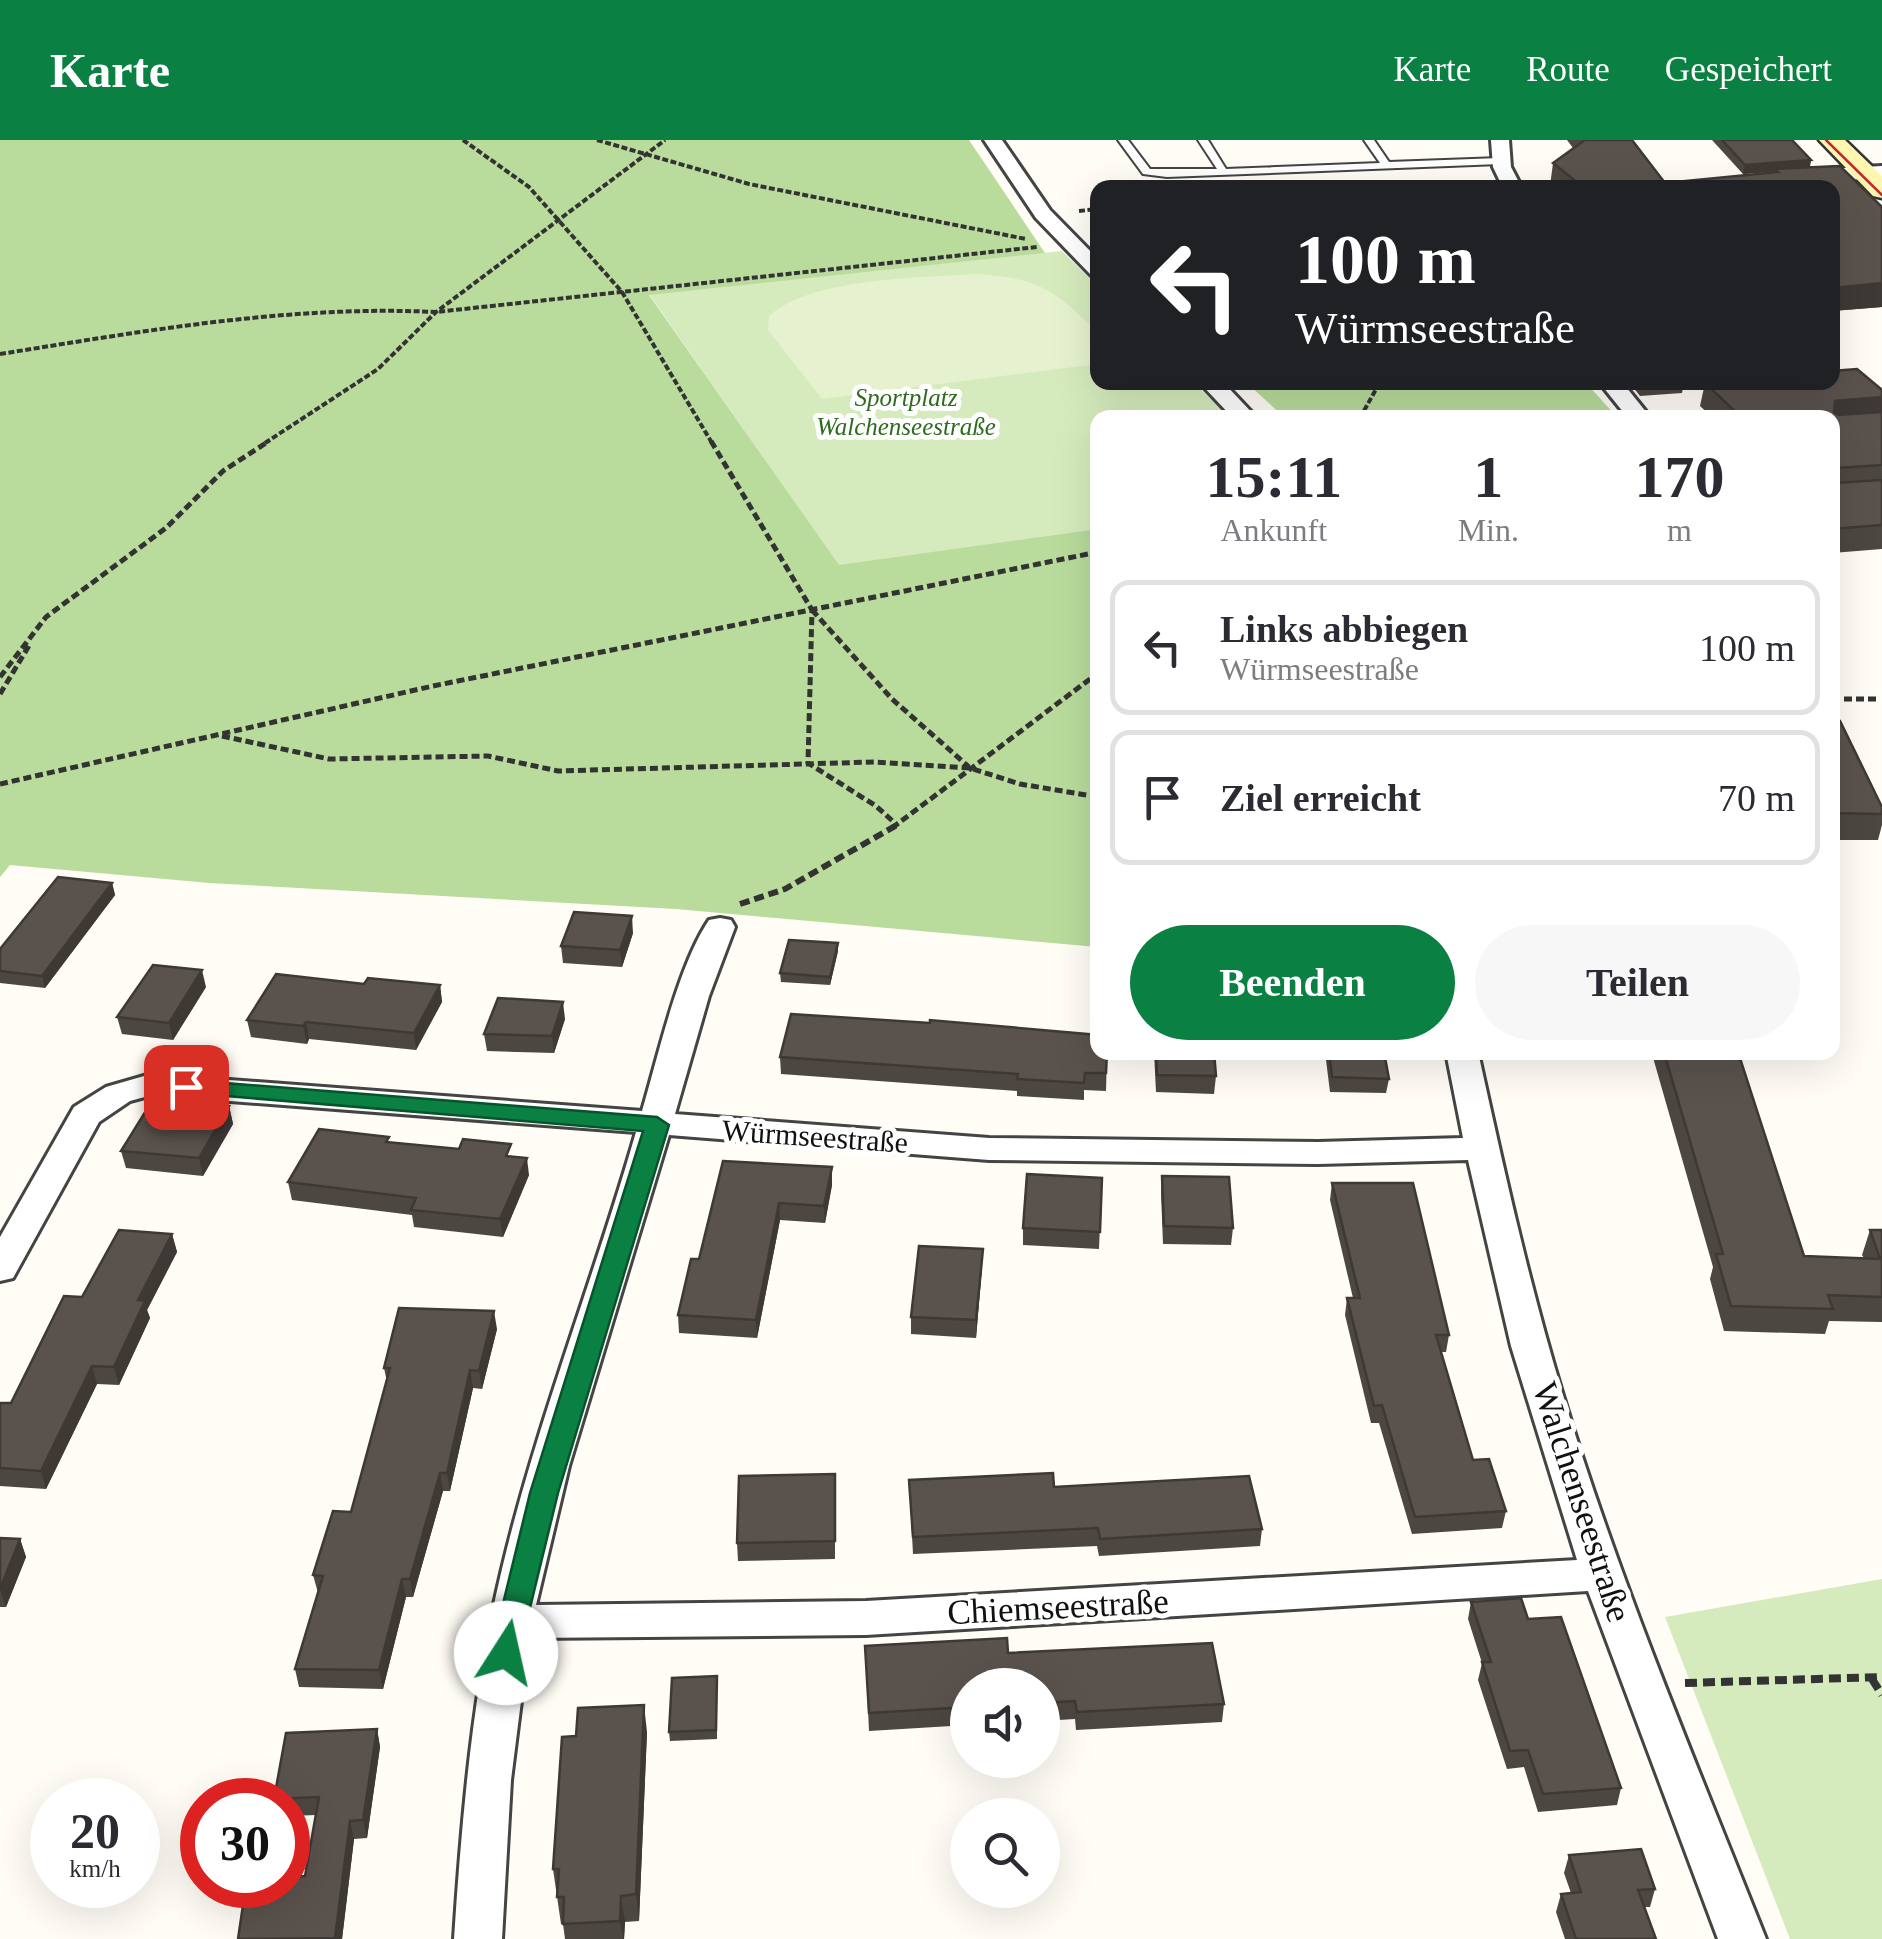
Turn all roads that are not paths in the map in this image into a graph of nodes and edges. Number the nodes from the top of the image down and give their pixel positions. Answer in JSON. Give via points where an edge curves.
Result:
{"nodes":[{"id":1,"x":993,"y":140,"type":"edge"},
{"id":2,"x":1123,"y":140,"type":"edge"},
{"id":3,"x":1203,"y":140,"type":"edge"},
{"id":4,"x":1370,"y":140,"type":"edge"},
{"id":5,"x":1500,"y":140,"type":"edge"},
{"id":6,"x":1831,"y":140,"type":"edge"},
{"id":7,"x":1500,"y":161,"type":"junction"},
{"id":8,"x":1386,"y":165,"type":"junction"},
{"id":9,"x":1223,"y":171,"type":"junction"},
{"id":10,"x":1791,"y":178,"type":"edge"},
{"id":11,"x":1876,"y":178,"type":"edge"},
{"id":12,"x":1509,"y":180,"type":"edge"},
{"id":13,"x":1090,"y":245,"type":"edge"},
{"id":14,"x":1072,"y":246,"type":"junction"},
{"id":15,"x":1090,"y":263,"type":"edge"},
{"id":16,"x":1218,"y":390,"type":"edge"},
{"id":17,"x":1617,"y":390,"type":"edge"},
{"id":18,"x":1238,"y":410,"type":"edge"},
{"id":19,"x":1633,"y":410,"type":"edge"},
{"id":20,"x":720,"y":927,"type":"road end"},
{"id":21,"x":1463,"y":1060,"type":"edge"},
{"id":22,"x":657,"y":1125,"type":"junction"},
{"id":23,"x":1480,"y":1150,"type":"junction"},
{"id":24,"x":0,"y":1270,"type":"edge"},
{"id":25,"x":1604,"y":1574,"type":"junction"},
{"id":26,"x":511,"y":1622,"type":"junction"},
{"id":27,"x":478,"y":1939,"type":"edge"},
{"id":28,"x":1742,"y":1939,"type":"edge"}],
"edges":[{"from":1,"to":14,"type":"street"},
{"from":2,"to":9,"type":"lane","via":[[1148,172]]},
{"from":3,"to":9,"type":"lane"},
{"from":4,"to":8,"type":"lane"},
{"from":5,"to":7,"type":"street"},
{"from":6,"to":11,"type":"main road"},
{"from":7,"to":8,"type":"lane"},
{"from":7,"to":12,"type":"street"},
{"from":8,"to":9,"type":"lane"},
{"from":10,"to":11,"type":"street"},
{"from":13,"to":14,"type":"street"},
{"from":14,"to":15,"type":"street"},
{"from":16,"to":18,"type":"street"},
{"from":17,"to":19,"type":"street"},
{"from":20,"to":22,"type":"street","via":[[696,982]]},
{"from":21,"to":23,"type":"street","name":"Walchenseestraße"},
{"from":22,"to":23,"type":"street","name":"Würmseestraße","via":[[989,1148]]},
{"from":22,"to":24,"type":"street","name":"Würmseestraße","via":[[151,1084],[118,1094],[86,1115]]},
{"from":22,"to":26,"type":"street"},
{"from":23,"to":25,"type":"street","name":"Walchenseestraße","via":[[1558,1441]]},
{"from":25,"to":26,"type":"street","name":"Chiemseestraße","via":[[866,1618]]},
{"from":25,"to":28,"type":"street","name":"Walchenseestraße"},
{"from":26,"to":27,"type":"street","via":[[496,1715]]}]}
